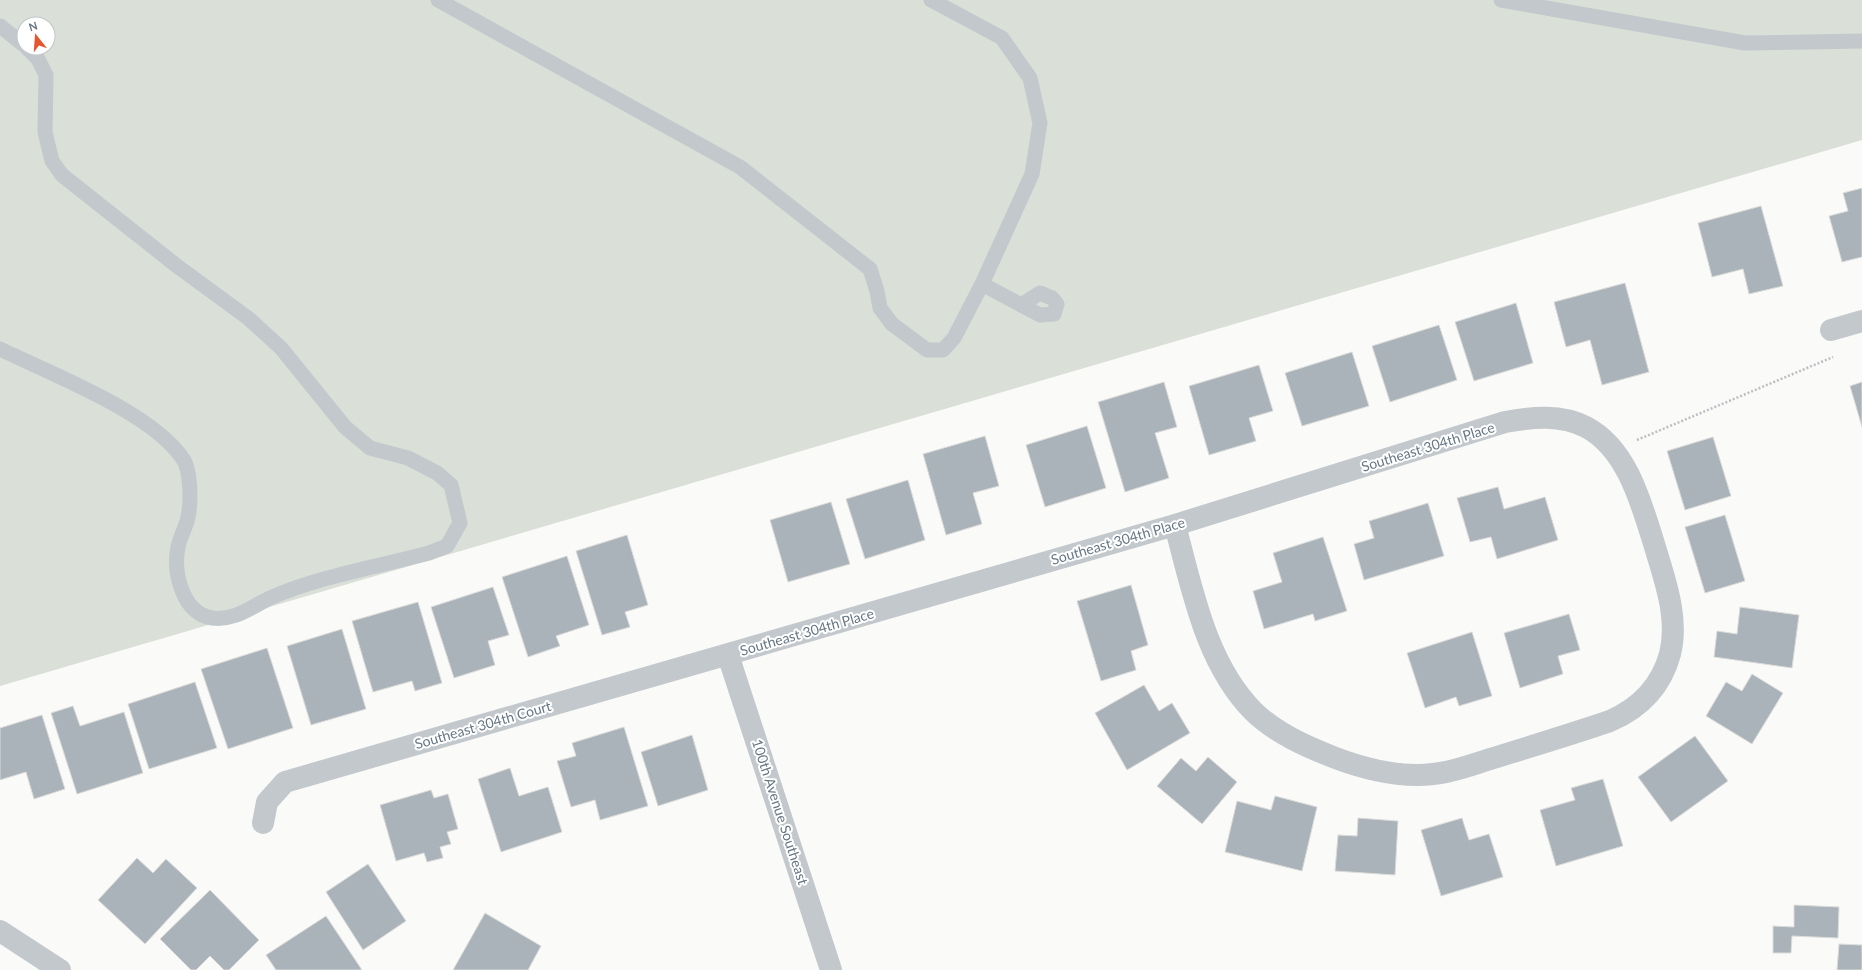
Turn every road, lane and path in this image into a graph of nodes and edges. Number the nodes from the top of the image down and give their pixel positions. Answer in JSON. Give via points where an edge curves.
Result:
{"nodes":[{"id":1,"x":438,"y":0,"type":"edge"},
{"id":2,"x":931,"y":0,"type":"edge"},
{"id":3,"x":1501,"y":0,"type":"edge"},
{"id":4,"x":0,"y":26,"type":"edge"},
{"id":5,"x":16,"y":39,"type":"edge"},
{"id":6,"x":1862,"y":41,"type":"edge"},
{"id":7,"x":35,"y":56,"type":"edge"},
{"id":8,"x":982,"y":284,"type":"junction"},
{"id":9,"x":1021,"y":305,"type":"dead end"},
{"id":10,"x":1862,"y":321,"type":"edge"},
{"id":11,"x":1831,"y":330,"type":"joint"},
{"id":12,"x":0,"y":349,"type":"edge"},
{"id":13,"x":1612,"y":450,"type":"junction"},
{"id":14,"x":1175,"y":525,"type":"junction"},
{"id":15,"x":728,"y":655,"type":"junction"},
{"id":16,"x":263,"y":823,"type":"dead end"},
{"id":17,"x":0,"y":931,"type":"edge"},
{"id":18,"x":60,"y":970,"type":"edge"},
{"id":19,"x":831,"y":970,"type":"edge"}],
"edges":[{"from":1,"to":8,"type":"lane","via":[[740,167],[870,269],[880,308],[892,324],[927,350],[943,350],[954,338]]},
{"from":2,"to":8,"type":"lane","via":[[1002,38],[1030,78],[1040,123],[1032,174]]},
{"from":3,"to":6,"type":"lane","via":[[1745,43]]},
{"from":4,"to":5,"type":"lane"},
{"from":7,"to":12,"type":"lane","via":[[46,75],[45,132],[52,161],[62,175],[176,266],[248,318],[281,348],[346,427],[370,448],[408,458],[437,473],[451,485],[460,523],[447,546],[430,553],[314,583],[270,598],[236,617],[212,618],[195,610],[182,591],[176,570],[178,546],[189,517],[190,484],[184,460],[168,441],[123,408]]},
{"from":8,"to":9,"type":"lane"},
{"from":10,"to":11,"type":"street"},
{"from":11,"to":13,"type":"path","via":[[1840,354]]},
{"from":13,"to":14,"type":"street","name":"Southeast 304th Place","via":[[1596,434],[1576,423],[1554,418],[1505,422]]},
{"from":13,"to":14,"type":"street","name":"Southeast 304th Place","via":[[1631,481],[1668,590],[1672,615],[1670,655],[1655,687],[1643,702],[1622,716],[1449,771],[1416,775],[1379,771],[1345,761],[1298,742],[1255,712],[1230,682],[1220,664],[1198,610]]},
{"from":14,"to":15,"type":"street","name":"Southeast 304th Place"},
{"from":15,"to":16,"type":"street","name":"Southeast 304th Court","via":[[285,782],[267,802]]},
{"from":15,"to":19,"type":"street","name":"100th Avenue Southeast"},
{"from":17,"to":18,"type":"street"}]}
